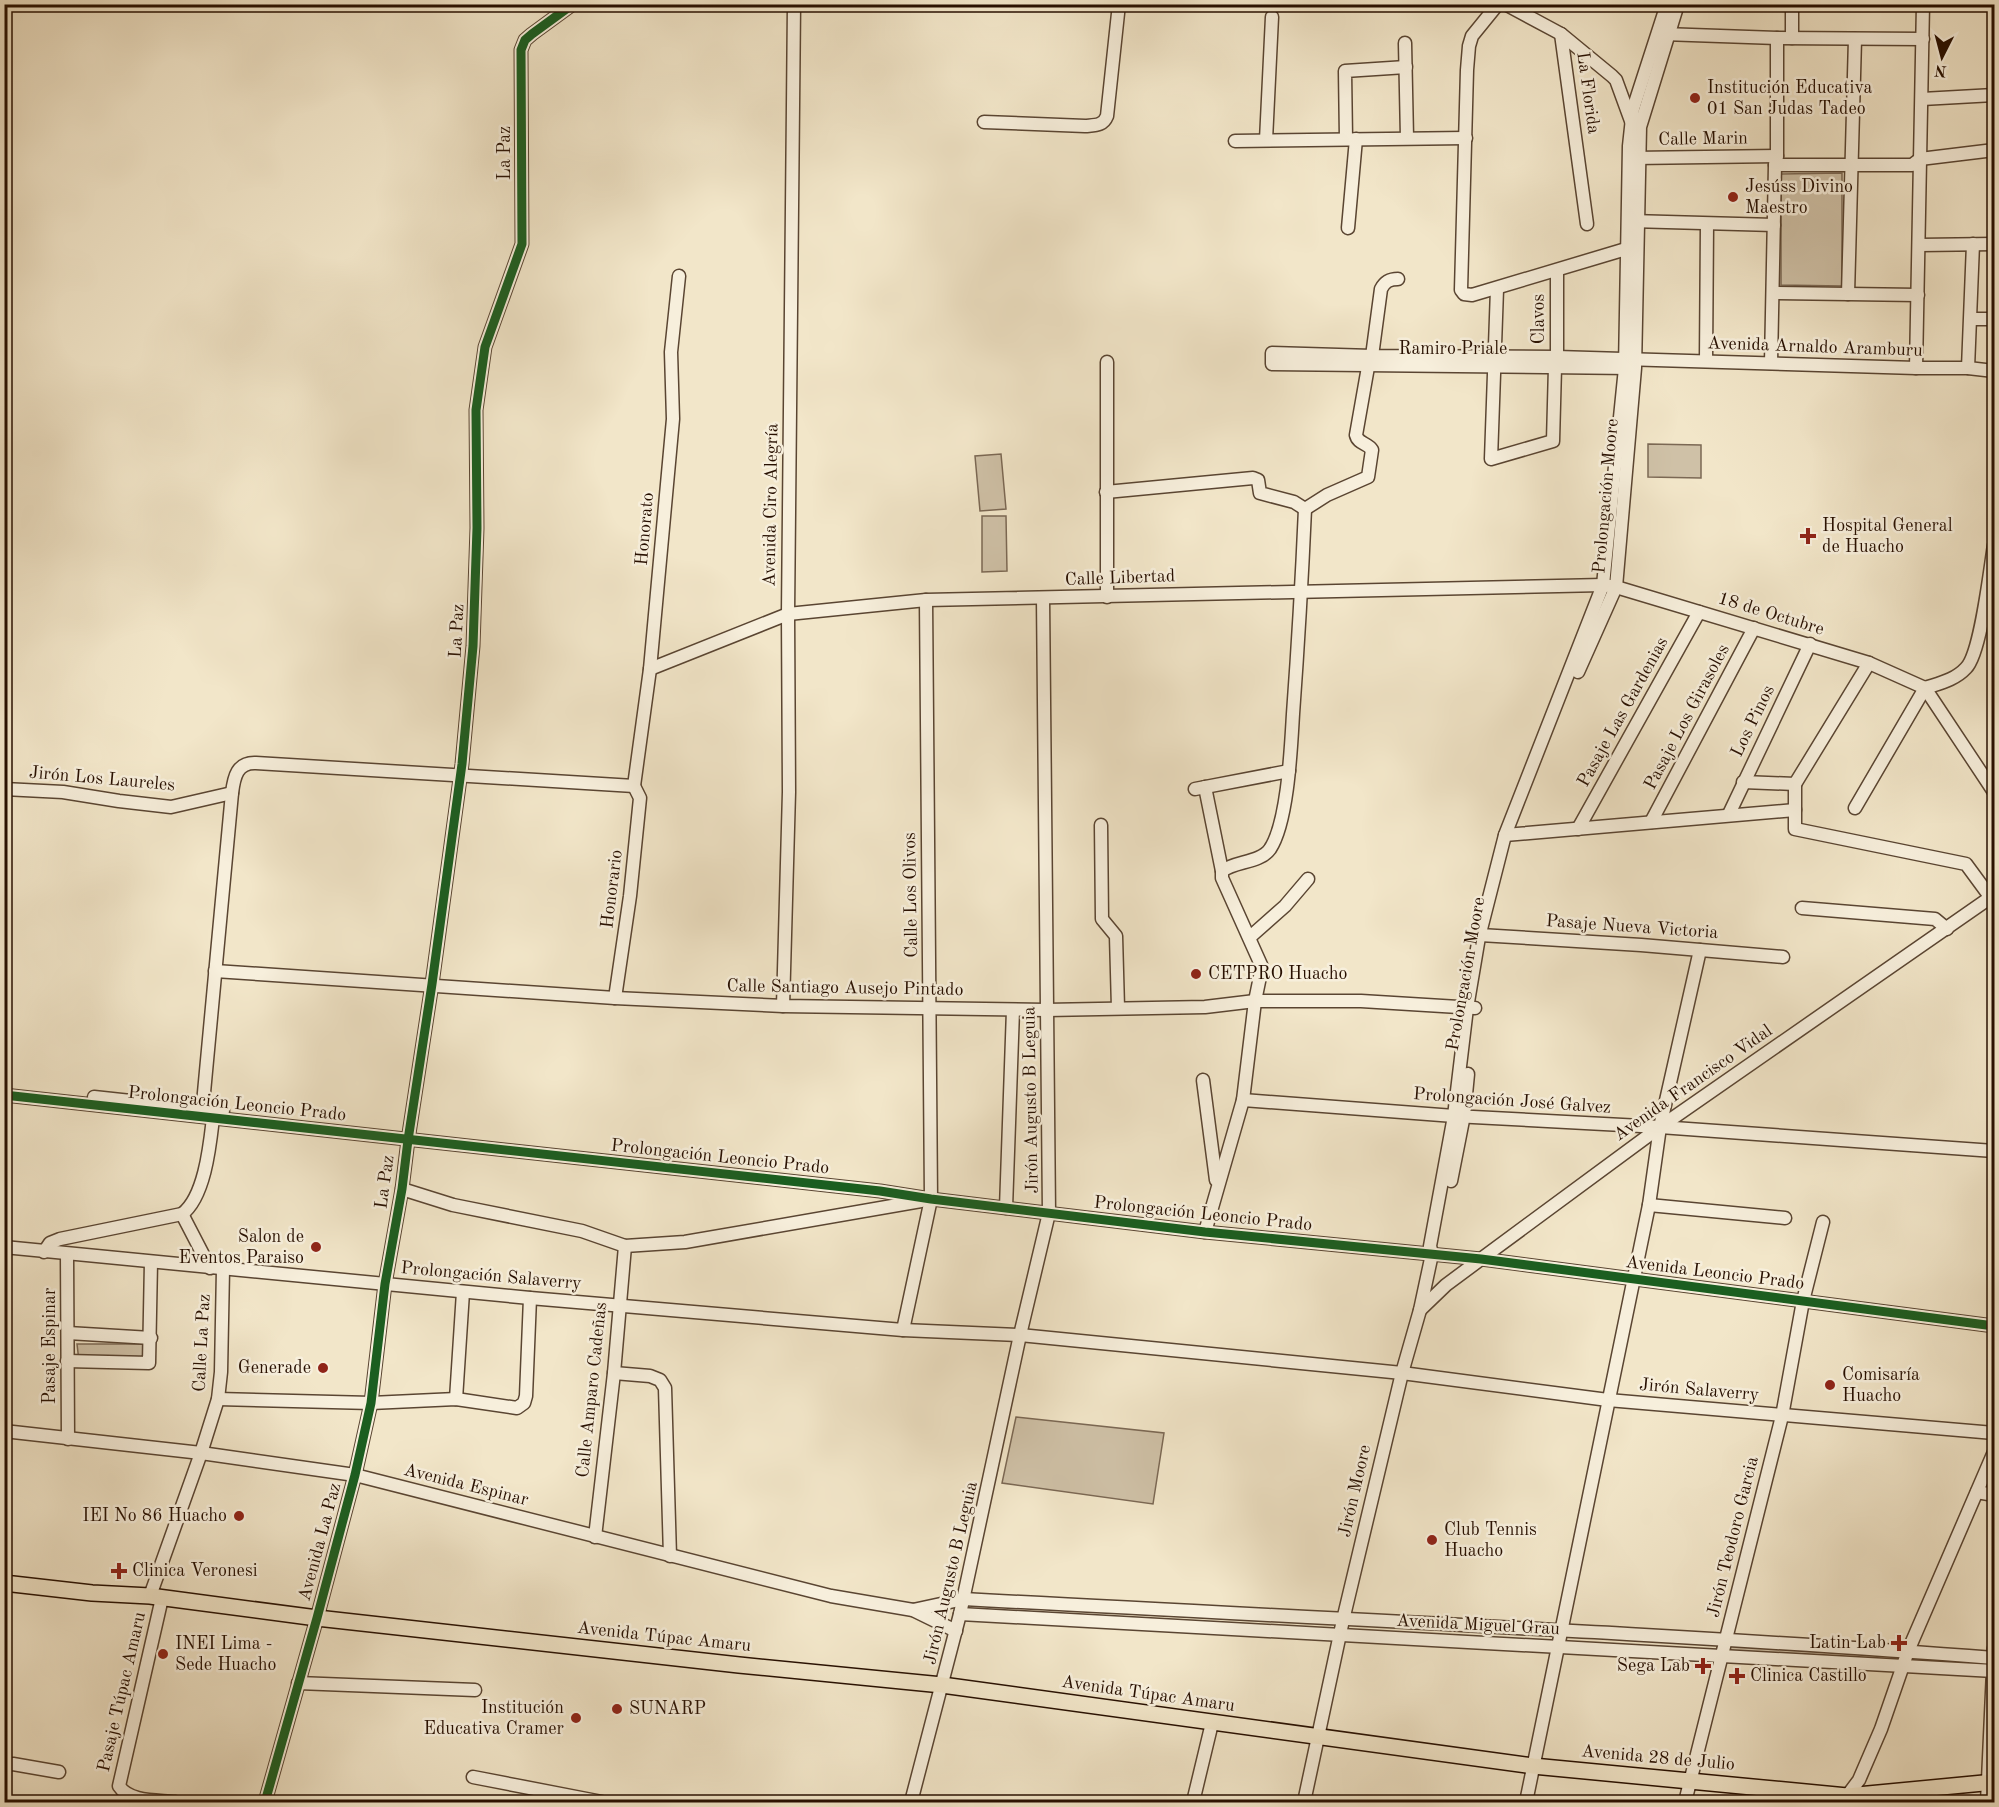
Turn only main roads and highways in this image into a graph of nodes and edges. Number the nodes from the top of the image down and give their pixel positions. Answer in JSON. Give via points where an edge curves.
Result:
{"nodes":[{"id":1,"x":4,"y":1583,"type":"edge"},
{"id":2,"x":1319,"y":1738,"type":"joint"},
{"id":3,"x":1992,"y":1782,"type":"edge"},
{"id":4,"x":1846,"y":1799,"type":"edge"}],
"edges":[{"from":1,"to":2,"type":"main road","name":"Avenida Túpac Amaru","via":[[942,1685]]},
{"from":2,"to":4,"type":"main road","name":"Avenida 28 de Julio","via":[[1533,1766]]},
{"from":3,"to":4,"type":"main road","name":"Avenida 28 de Julio"}]}
